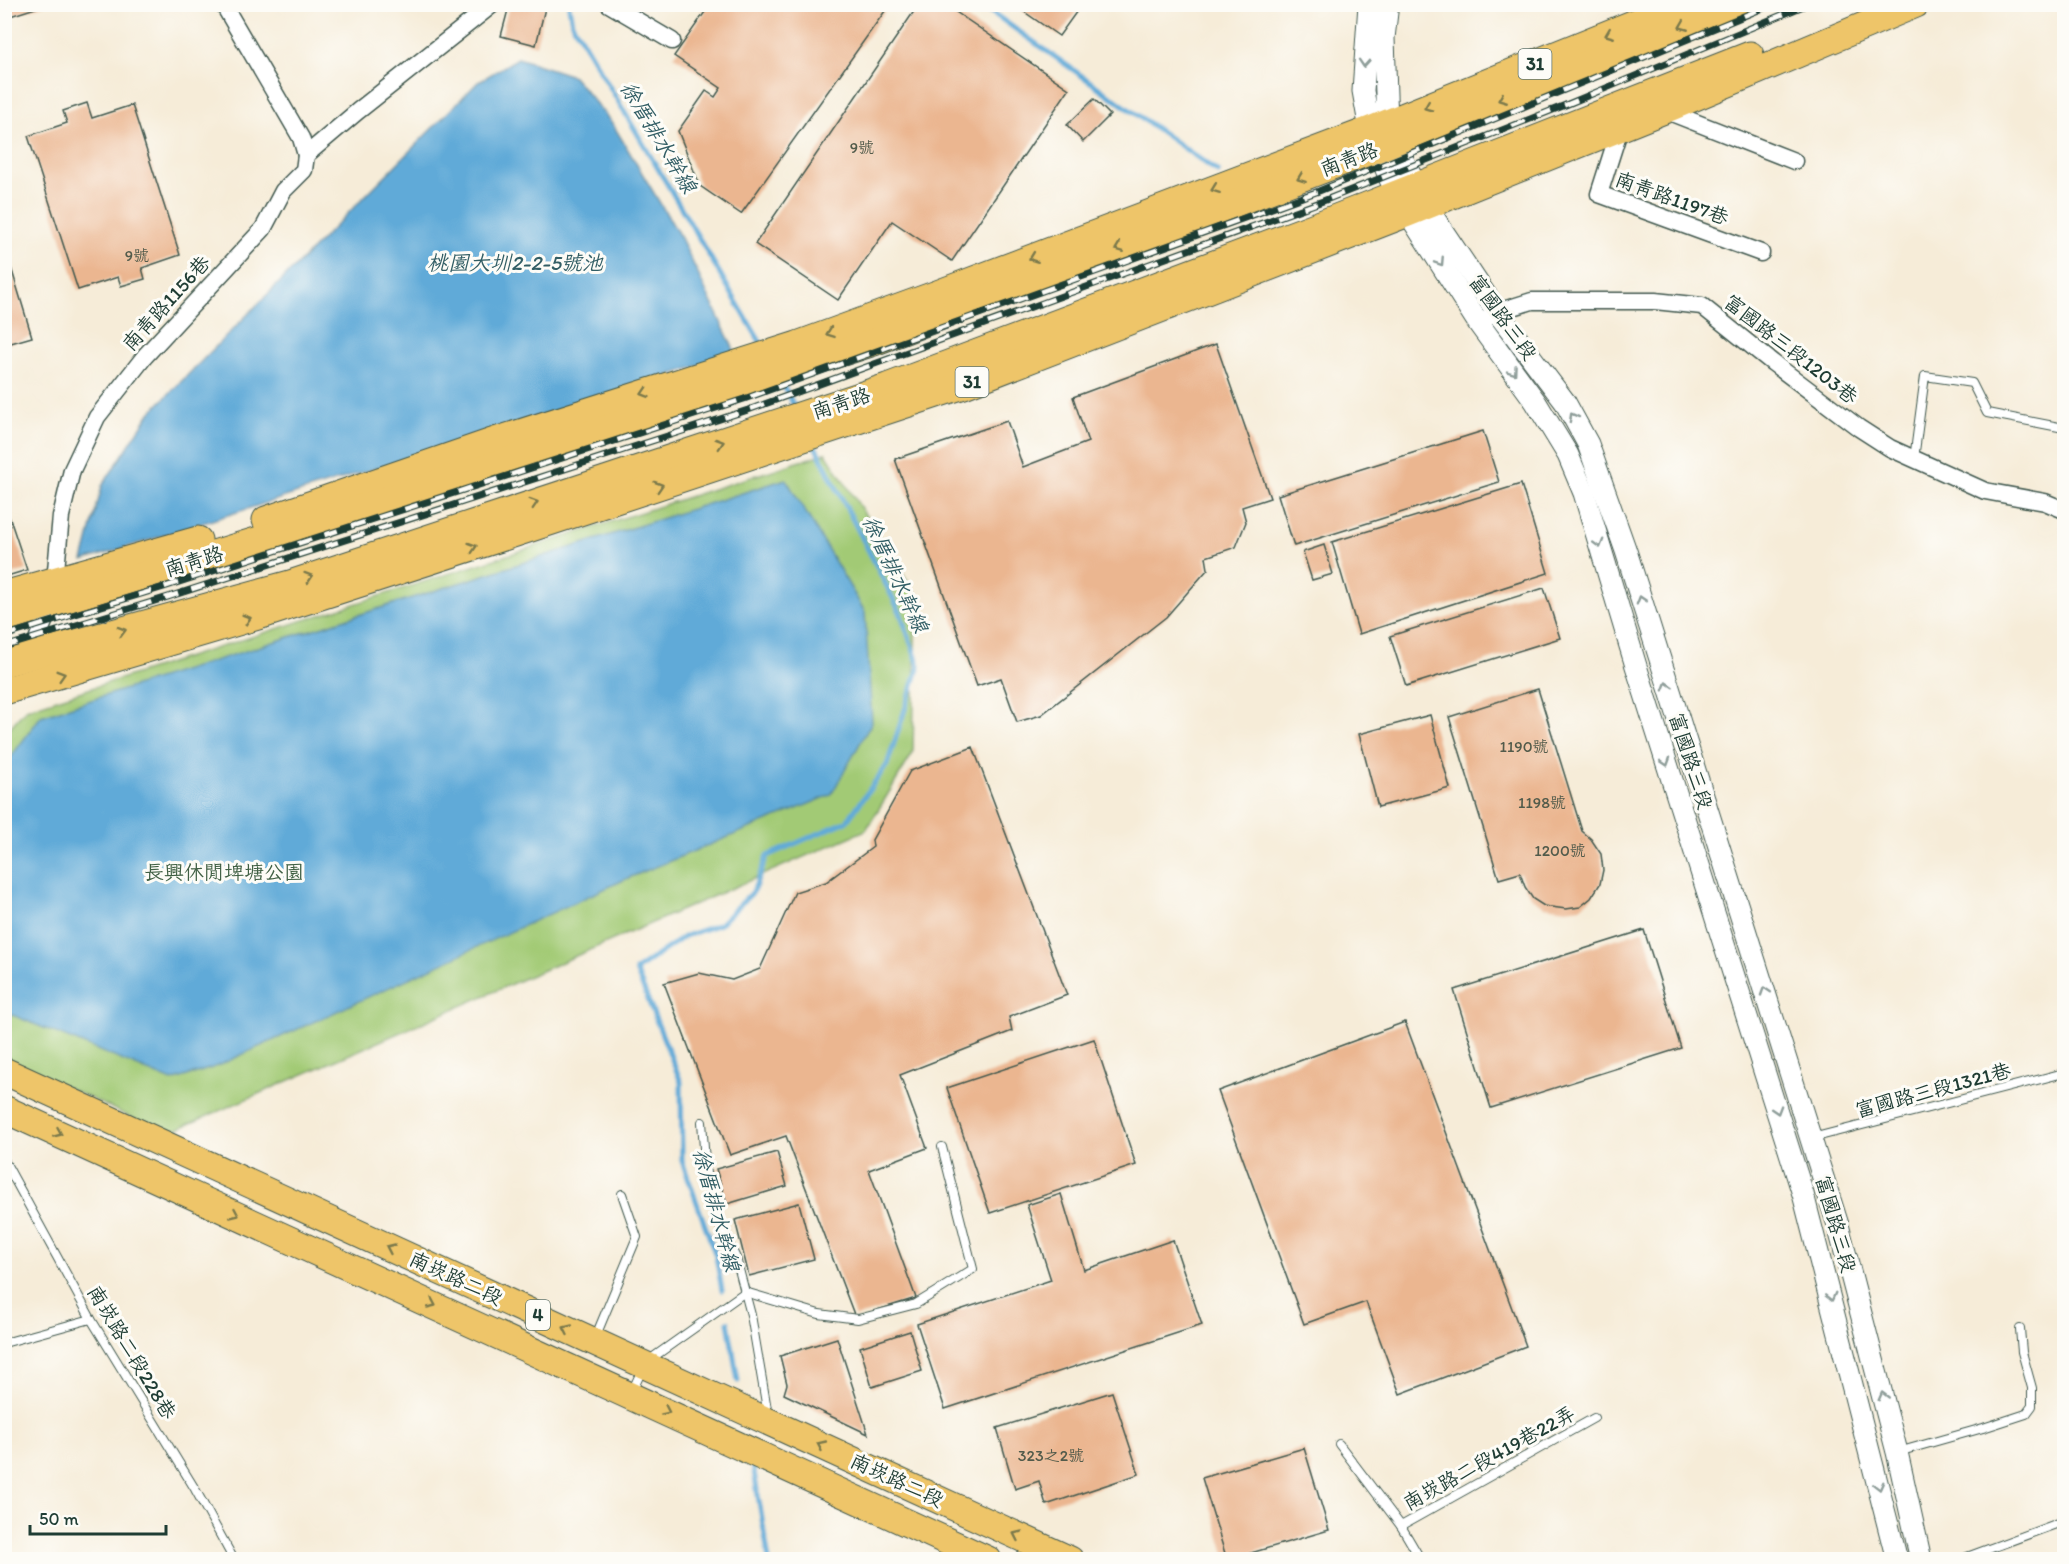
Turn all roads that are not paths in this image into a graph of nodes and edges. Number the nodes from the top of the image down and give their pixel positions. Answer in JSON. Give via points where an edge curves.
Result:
{"nodes":[{"id":1,"x":222,"y":4,"type":"edge"},
{"id":2,"x":494,"y":4,"type":"edge"},
{"id":3,"x":609,"y":4,"type":"edge"},
{"id":4,"x":1369,"y":4,"type":"edge"},
{"id":5,"x":1388,"y":4,"type":"edge"},
{"id":6,"x":1682,"y":4,"type":"edge"},
{"id":7,"x":1737,"y":4,"type":"edge"},
{"id":8,"x":1873,"y":4,"type":"edge"},
{"id":9,"x":1916,"y":4,"type":"edge"},
{"id":10,"x":672,"y":41,"type":"dead end"},
{"id":11,"x":1664,"y":110,"type":"junction"},
{"id":12,"x":1620,"y":128,"type":"junction"},
{"id":13,"x":1382,"y":136,"type":"junction"},
{"id":14,"x":306,"y":155,"type":"junction"},
{"id":15,"x":1794,"y":161,"type":"dead end"},
{"id":16,"x":1411,"y":200,"type":"junction"},
{"id":17,"x":1326,"y":222,"type":"junction"},
{"id":18,"x":1761,"y":253,"type":"dead end"},
{"id":19,"x":1244,"y":277,"type":"junction"},
{"id":20,"x":960,"y":309,"type":"junction"},
{"id":21,"x":1497,"y":312,"type":"junction"},
{"id":22,"x":865,"y":320,"type":"junction"},
{"id":23,"x":1479,"y":324,"type":"junction"},
{"id":24,"x":2064,"y":428,"type":"edge"},
{"id":25,"x":1914,"y":459,"type":"junction"},
{"id":26,"x":438,"y":461,"type":"junction"},
{"id":27,"x":383,"y":501,"type":"junction"},
{"id":28,"x":2064,"y":510,"type":"edge"},
{"id":29,"x":446,"y":556,"type":"junction"},
{"id":30,"x":349,"y":564,"type":"junction"},
{"id":31,"x":53,"y":593,"type":"junction"},
{"id":32,"x":4,"y":595,"type":"edge"},
{"id":33,"x":4,"y":618,"type":"edge"},
{"id":34,"x":31,"y":656,"type":"junction"},
{"id":35,"x":1658,"y":656,"type":"junction"},
{"id":36,"x":4,"y":663,"type":"edge"},
{"id":37,"x":1636,"y":666,"type":"junction"},
{"id":38,"x":8,"y":692,"type":"edge"},
{"id":39,"x":1783,"y":1047,"type":"junction"},
{"id":40,"x":1760,"y":1054,"type":"junction"},
{"id":41,"x":4,"y":1071,"type":"edge"},
{"id":42,"x":2064,"y":1073,"type":"edge"},
{"id":43,"x":4,"y":1109,"type":"edge"},
{"id":44,"x":702,"y":1122,"type":"dead end"},
{"id":45,"x":1809,"y":1138,"type":"junction"},
{"id":46,"x":942,"y":1147,"type":"dead end"},
{"id":47,"x":4,"y":1160,"type":"edge"},
{"id":48,"x":622,"y":1194,"type":"dead end"},
{"id":49,"x":745,"y":1292,"type":"junction"},
{"id":50,"x":91,"y":1318,"type":"junction"},
{"id":51,"x":2020,"y":1329,"type":"dead end"},
{"id":52,"x":594,"y":1341,"type":"junction"},
{"id":53,"x":4,"y":1343,"type":"edge"},
{"id":54,"x":645,"y":1363,"type":"junction"},
{"id":55,"x":631,"y":1395,"type":"junction"},
{"id":56,"x":1594,"y":1418,"type":"dead end"},
{"id":57,"x":769,"y":1421,"type":"junction"},
{"id":58,"x":1339,"y":1444,"type":"dead end"},
{"id":59,"x":1897,"y":1452,"type":"junction"},
{"id":60,"x":2064,"y":1521,"type":"edge"},
{"id":61,"x":1401,"y":1526,"type":"junction"},
{"id":62,"x":234,"y":1560,"type":"edge"},
{"id":63,"x":988,"y":1560,"type":"edge"},
{"id":64,"x":1070,"y":1560,"type":"edge"},
{"id":65,"x":1421,"y":1560,"type":"edge"},
{"id":66,"x":1898,"y":1560,"type":"edge"},
{"id":67,"x":1921,"y":1560,"type":"edge"},
{"id":68,"x":1959,"y":1560,"type":"edge"}],
"edges":[{"from":1,"to":14,"type":"street","via":[[301,138]]},
{"from":2,"to":14,"type":"street"},
{"from":3,"to":10,"type":"street"},
{"from":4,"to":13,"type":"street","name":"富國路三段","one_way":true,"via":[[1363,91]]},
{"from":5,"to":13,"type":"street","name":"富國路三段"},
{"from":6,"to":13,"type":"main road","number":"31","one_way":true},
{"from":7,"to":13,"type":"main road","name":"南青路","number":"31","one_way":true},
{"from":8,"to":16,"type":"main road","name":"南青路","number":"31"},
{"from":9,"to":11,"type":"main road","number":"31"},
{"from":11,"to":12,"type":"main road","number":"31"},
{"from":11,"to":15,"type":"street"},
{"from":12,"to":16,"type":"main road","number":"31"},
{"from":12,"to":18,"type":"street","name":"南青路1197巷","via":[[1599,194]]},
{"from":13,"to":16,"type":"street","name":"富國路三段"},
{"from":13,"to":20,"type":"main road","name":"南青路","number":"31","one_way":true},
{"from":13,"to":22,"type":"main road","number":"31","one_way":true},
{"from":14,"to":31,"type":"street","name":"南青路1156巷","via":[[304,170],[283,191],[263,229],[145,356],[97,417],[72,470],[61,516]]},
{"from":16,"to":17,"type":"main road","name":"南青路","number":"31"},
{"from":16,"to":19,"type":"main road","number":"31"},
{"from":16,"to":21,"type":"street","name":"富國路三段"},
{"from":16,"to":23,"type":"street","name":"富國路三段","one_way":true},
{"from":17,"to":19,"type":"main road","name":"南青路"},
{"from":30,"to":17,"type":"main road","name":"南青路","number":"31","one_way":true,"via":[[887,387]]},
{"from":29,"to":19,"type":"main road","number":"31","one_way":true,"via":[[964,385]]},
{"from":20,"to":22,"type":"main road","name":"南青路"},
{"from":20,"to":27,"type":"main road","name":"南青路","number":"31","via":[[874,342]]},
{"from":21,"to":23,"type":"street","name":"富國路三段1203巷"},
{"from":21,"to":25,"type":"street","name":"富國路三段1203巷","via":[[1532,301],[1655,301],[1702,306],[1859,428]]},
{"from":35,"to":21,"type":"street","name":"富國路三段","one_way":true,"via":[[1588,444],[1565,402]]},
{"from":22,"to":26,"type":"main road","number":"31","one_way":true},
{"from":23,"to":37,"type":"street","name":"富國路三段","one_way":true,"via":[[1568,455],[1584,493]]},
{"from":24,"to":25,"type":"lane","via":[[1987,413],[1972,383],[1925,376]]},
{"from":25,"to":28,"type":"street","name":"富國路三段1203巷","via":[[1985,490],[2045,502]]},
{"from":26,"to":27,"type":"main road","name":"南青路"},
{"from":26,"to":31,"type":"main road","number":"31"},
{"from":27,"to":31,"type":"main road","name":"南青路","number":"31"},
{"from":29,"to":30,"type":"main road","name":"南青路"},
{"from":38,"to":29,"type":"main road","number":"31","one_way":true},
{"from":34,"to":30,"type":"main road","name":"南青路","number":"31","one_way":true},
{"from":31,"to":32,"type":"main road","number":"31"},
{"from":31,"to":33,"type":"main road","name":"南青路","number":"31"},
{"from":31,"to":34,"type":"street","name":"南青路1156巷"},
{"from":34,"to":36,"type":"main road","name":"南青路","number":"31"},
{"from":34,"to":38,"type":"street","name":"南青路1156巷"},
{"from":35,"to":37,"type":"street"},
{"from":39,"to":35,"type":"street","name":"富國路三段","one_way":true},
{"from":37,"to":40,"type":"street","name":"富國路三段","one_way":true},
{"from":39,"to":40,"type":"street"},
{"from":39,"to":45,"type":"street","name":"富國路三段"},
{"from":40,"to":66,"type":"street","name":"富國路三段","one_way":true,"via":[[1821,1259]]},
{"from":52,"to":41,"type":"main road","name":"南崁路二段","number":"4","one_way":true},
{"from":42,"to":45,"type":"lane","name":"富國路三段1321巷"},
{"from":43,"to":55,"type":"main road","name":"南崁路二段","number":"4","one_way":true},
{"from":44,"to":49,"type":"lane","via":[[706,1174],[715,1216],[736,1258]]},
{"from":59,"to":45,"type":"street","name":"富國路三段","one_way":true,"via":[[1838,1225]]},
{"from":46,"to":49,"type":"lane","via":[[973,1269],[916,1304],[858,1319],[819,1314]]},
{"from":47,"to":50,"type":"lane","name":"南崁路二段228巷"},
{"from":48,"to":52,"type":"lane","via":[[637,1237]]},
{"from":49,"to":54,"type":"lane"},
{"from":49,"to":57,"type":"lane"},
{"from":50,"to":53,"type":"lane"},
{"from":50,"to":62,"type":"lane","name":"南崁路二段228巷"},
{"from":51,"to":59,"type":"lane","via":[[2032,1388],[2032,1406],[2026,1414]]},
{"from":52,"to":54,"type":"main road","name":"南崁路二段","number":"4"},
{"from":54,"to":55,"type":"lane"},
{"from":54,"to":57,"type":"main road","name":"南崁路二段","number":"4"},
{"from":55,"to":63,"type":"main road","name":"南崁路二段","number":"4","one_way":true},
{"from":56,"to":61,"type":"lane","name":"南崁路二段419巷22弄"},
{"from":64,"to":57,"type":"main road","name":"南崁路二段","number":"4","one_way":true},
{"from":58,"to":61,"type":"lane"},
{"from":59,"to":67,"type":"street","name":"富國路三段"},
{"from":60,"to":68,"type":"lane"},
{"from":61,"to":65,"type":"lane"}]}
